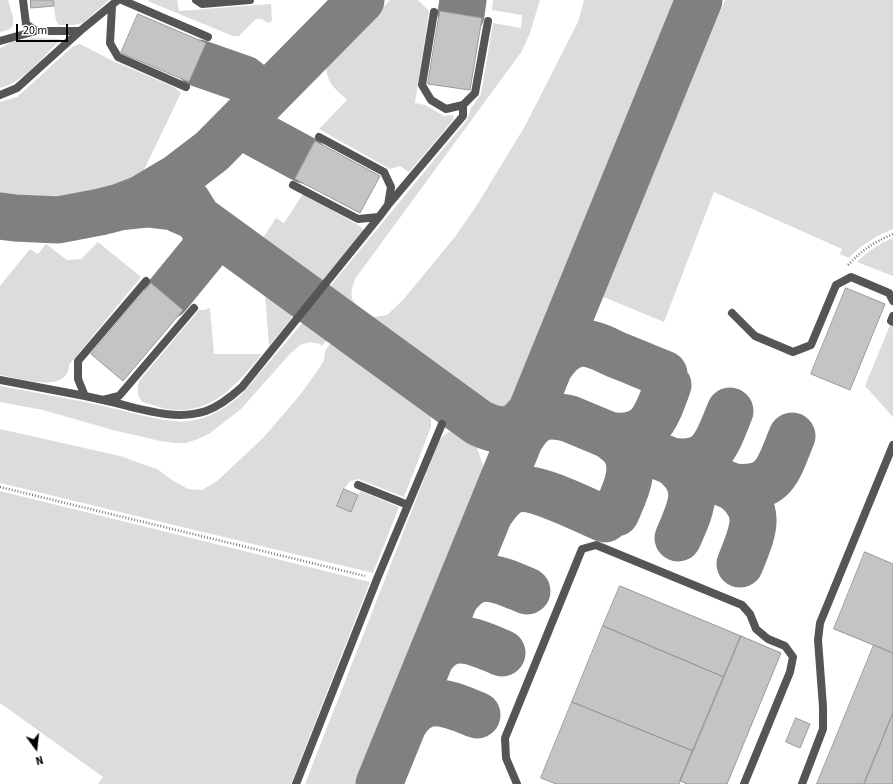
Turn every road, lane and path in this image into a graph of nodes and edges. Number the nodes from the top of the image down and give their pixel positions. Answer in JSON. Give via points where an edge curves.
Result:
{"nodes":[{"id":1,"x":23,"y":0,"type":"edge"},
{"id":2,"x":122,"y":0,"type":"edge"},
{"id":3,"x":196,"y":0,"type":"edge"},
{"id":4,"x":250,"y":0,"type":"edge"},
{"id":5,"x":115,"y":3,"type":"edge"},
{"id":6,"x":434,"y":12,"type":"dead end"},
{"id":7,"x":488,"y":20,"type":"dead end"},
{"id":8,"x":80,"y":30,"type":"junction"},
{"id":9,"x":36,"y":31,"type":"junction"},
{"id":10,"x":208,"y":37,"type":"dead end"},
{"id":11,"x":0,"y":41,"type":"edge"},
{"id":12,"x":186,"y":87,"type":"dead end"},
{"id":13,"x":0,"y":95,"type":"edge"},
{"id":14,"x":463,"y":105,"type":"junction"},
{"id":15,"x":319,"y":137,"type":"dead end"},
{"id":16,"x":293,"y":185,"type":"dead end"},
{"id":17,"x":388,"y":205,"type":"junction"},
{"id":18,"x":379,"y":217,"type":"junction"},
{"id":19,"x":893,"y":234,"type":"edge"},
{"id":20,"x":146,"y":281,"type":"dead end"},
{"id":21,"x":836,"y":284,"type":"junction"},
{"id":22,"x":893,"y":301,"type":"edge"},
{"id":23,"x":194,"y":308,"type":"dead end"},
{"id":24,"x":732,"y":313,"type":"dead end"},
{"id":25,"x":893,"y":316,"type":"edge"},
{"id":26,"x":893,"y":322,"type":"edge"},
{"id":27,"x":0,"y":380,"type":"edge"},
{"id":28,"x":85,"y":396,"type":"junction"},
{"id":29,"x":103,"y":400,"type":"junction"},
{"id":30,"x":442,"y":424,"type":"dead end"},
{"id":31,"x":893,"y":445,"type":"edge"},
{"id":32,"x":358,"y":485,"type":"dead end"},
{"id":33,"x":0,"y":487,"type":"edge"},
{"id":34,"x":408,"y":505,"type":"junction"},
{"id":35,"x":377,"y":579,"type":"junction"},
{"id":36,"x":296,"y":784,"type":"edge"},
{"id":37,"x":517,"y":784,"type":"edge"},
{"id":38,"x":744,"y":784,"type":"edge"},
{"id":39,"x":802,"y":784,"type":"edge"}],
"edges":[{"from":1,"to":9,"type":"lane","via":[[26,24]]},
{"from":2,"to":10,"type":"lane"},
{"from":3,"to":4,"type":"lane","via":[[202,4]]},
{"from":5,"to":8,"type":"lane"},
{"from":5,"to":12,"type":"lane","via":[[110,42],[118,57]]},
{"from":6,"to":14,"type":"lane","via":[[422,85],[431,100],[446,109]]},
{"from":7,"to":14,"type":"lane","via":[[475,94]]},
{"from":8,"to":9,"type":"lane"},
{"from":8,"to":13,"type":"lane","via":[[17,88]]},
{"from":9,"to":11,"type":"lane"},
{"from":14,"to":17,"type":"lane","via":[[463,116]]},
{"from":15,"to":17,"type":"lane","via":[[384,172],[391,187]]},
{"from":16,"to":18,"type":"lane","via":[[358,219]]},
{"from":17,"to":18,"type":"lane"},
{"from":18,"to":29,"type":"lane","via":[[242,387],[226,400],[208,411],[187,415],[166,414]]},
{"from":19,"to":21,"type":"path","via":[[863,250],[845,268]]},
{"from":20,"to":28,"type":"lane","via":[[78,361],[78,379]]},
{"from":21,"to":22,"type":"lane","via":[[851,277],[889,293]]},
{"from":21,"to":24,"type":"lane","via":[[811,345],[793,352],[755,336]]},
{"from":23,"to":29,"type":"lane","via":[[119,396]]},
{"from":25,"to":26,"type":"lane"},
{"from":27,"to":28,"type":"lane"},
{"from":28,"to":29,"type":"lane"},
{"from":30,"to":34,"type":"lane"},
{"from":31,"to":39,"type":"lane","via":[[820,623],[818,640],[823,729]]},
{"from":32,"to":34,"type":"lane"},
{"from":33,"to":35,"type":"path"},
{"from":34,"to":35,"type":"lane"},
{"from":35,"to":36,"type":"lane"},
{"from":37,"to":38,"type":"lane","via":[[506,758],[505,738],[582,549],[596,545],[742,605],[750,614],[756,629],[768,640],[785,646],[793,657],[790,672]]}]}
